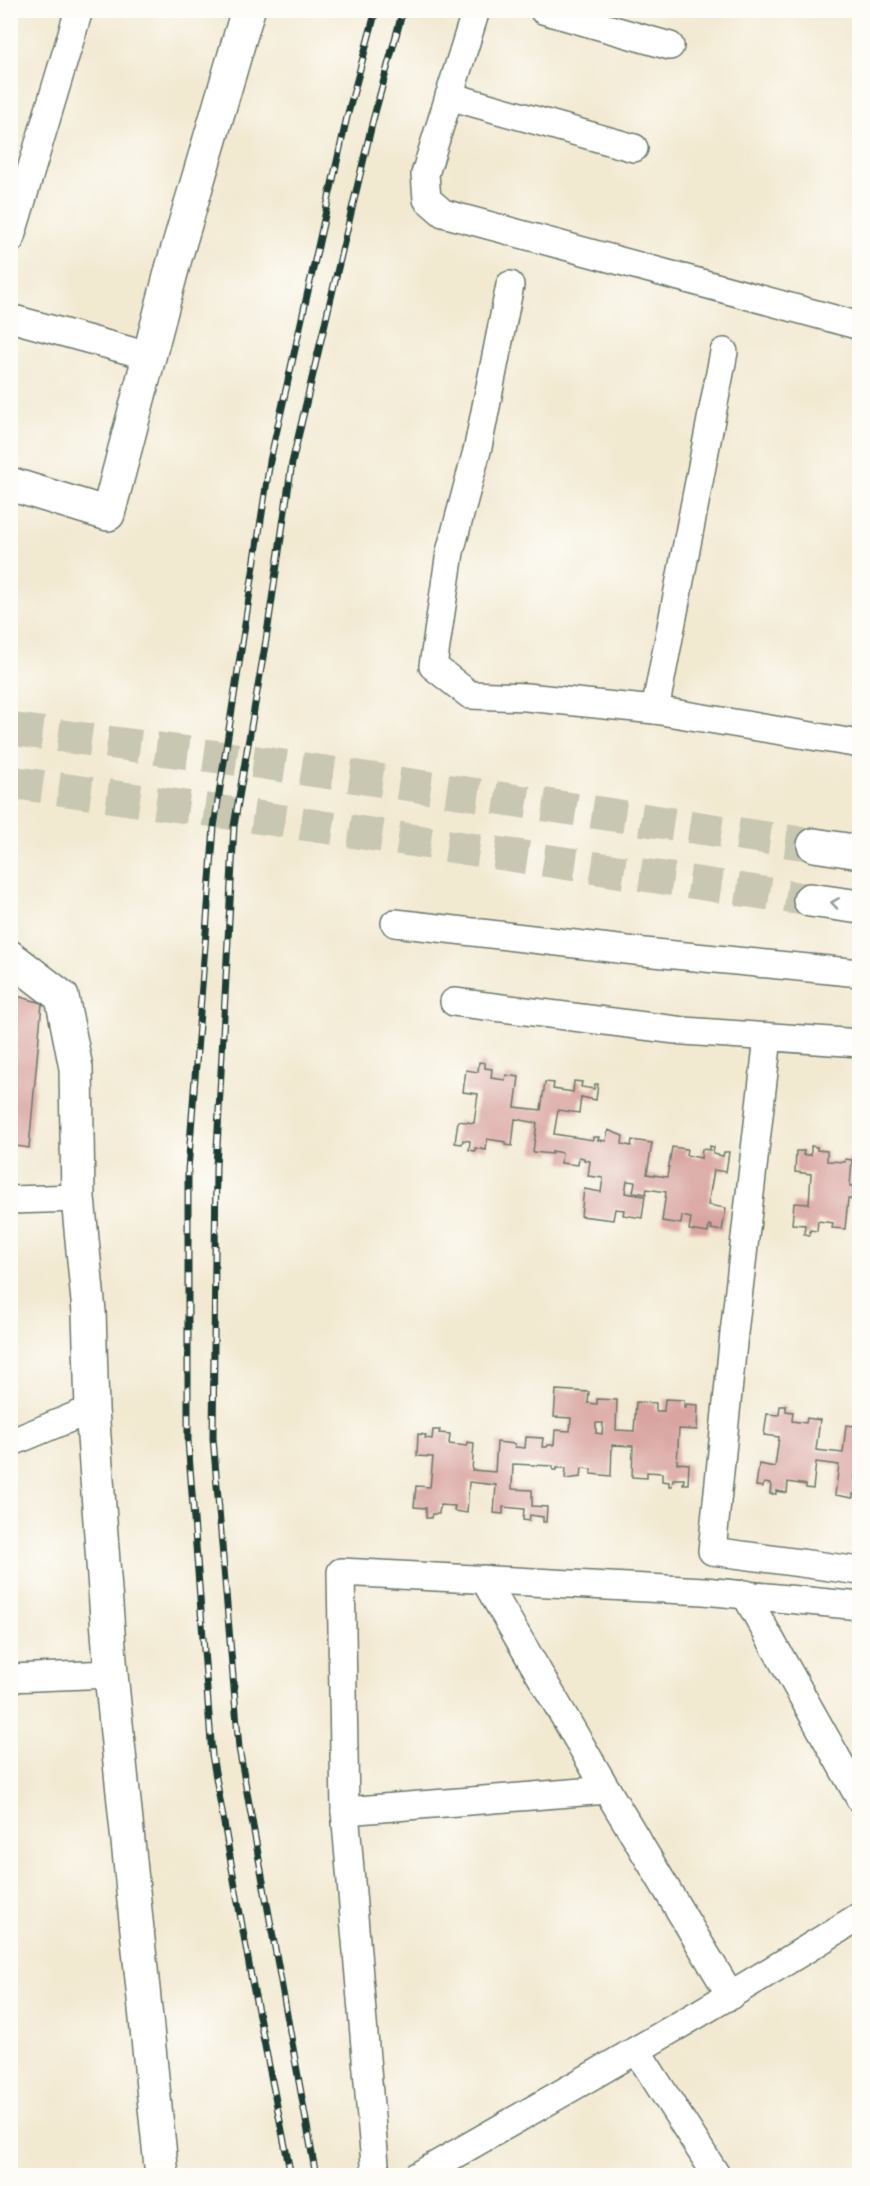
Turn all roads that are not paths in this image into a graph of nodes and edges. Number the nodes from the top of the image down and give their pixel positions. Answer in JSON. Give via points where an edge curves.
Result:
{"nodes":[{"id":1,"x":79,"y":10,"type":"edge"},
{"id":2,"x":248,"y":10,"type":"edge"},
{"id":3,"x":476,"y":10,"type":"edge"},
{"id":4,"x":543,"y":10,"type":"edge"},
{"id":5,"x":670,"y":46,"type":"dead end"},
{"id":6,"x":449,"y":96,"type":"junction"},
{"id":7,"x":634,"y":148,"type":"dead end"},
{"id":8,"x":10,"y":240,"type":"edge"},
{"id":9,"x":510,"y":285,"type":"dead end"},
{"id":10,"x":10,"y":318,"type":"edge"},
{"id":11,"x":860,"y":326,"type":"edge"},
{"id":12,"x":724,"y":352,"type":"dead end"},
{"id":13,"x":149,"y":356,"type":"junction"},
{"id":14,"x":10,"y":484,"type":"edge"},
{"id":15,"x":655,"y":710,"type":"junction"},
{"id":16,"x":860,"y":744,"type":"edge"},
{"id":17,"x":814,"y":845,"type":"tunnel mouth"},
{"id":18,"x":860,"y":852,"type":"edge"},
{"id":19,"x":810,"y":900,"type":"tunnel mouth"},
{"id":20,"x":860,"y":907,"type":"edge"},
{"id":21,"x":395,"y":923,"type":"dead end"},
{"id":22,"x":10,"y":957,"type":"edge"},
{"id":23,"x":860,"y":973,"type":"edge"},
{"id":24,"x":454,"y":1002,"type":"dead end"},
{"id":25,"x":768,"y":1037,"type":"junction"},
{"id":26,"x":860,"y":1043,"type":"edge"},
{"id":27,"x":78,"y":1198,"type":"junction"},
{"id":28,"x":10,"y":1200,"type":"edge"},
{"id":29,"x":92,"y":1409,"type":"junction"},
{"id":30,"x":10,"y":1443,"type":"edge"},
{"id":31,"x":860,"y":1571,"type":"edge"},
{"id":32,"x":484,"y":1579,"type":"junction"},
{"id":33,"x":745,"y":1594,"type":"junction"},
{"id":34,"x":860,"y":1606,"type":"edge"},
{"id":35,"x":111,"y":1674,"type":"junction"},
{"id":36,"x":10,"y":1678,"type":"edge"},
{"id":37,"x":607,"y":1790,"type":"junction"},
{"id":38,"x":860,"y":1799,"type":"edge"},
{"id":39,"x":345,"y":1811,"type":"junction"},
{"id":40,"x":860,"y":1916,"type":"edge"},
{"id":41,"x":731,"y":1996,"type":"junction"},
{"id":42,"x":637,"y":2051,"type":"junction"},
{"id":43,"x":162,"y":2175,"type":"edge"},
{"id":44,"x":376,"y":2175,"type":"edge"},
{"id":45,"x":417,"y":2175,"type":"edge"},
{"id":46,"x":717,"y":2175,"type":"edge"}],
"edges":[{"from":1,"to":8,"type":"street"},
{"from":2,"to":13,"type":"street"},
{"from":3,"to":6,"type":"street"},
{"from":4,"to":5,"type":"street"},
{"from":6,"to":7,"type":"street"},
{"from":6,"to":11,"type":"street","via":[[425,174],[427,199],[444,213]]},
{"from":9,"to":15,"type":"street","via":[[478,447],[450,552],[433,666],[470,695]]},
{"from":10,"to":13,"type":"street"},
{"from":12,"to":15,"type":"street"},
{"from":13,"to":14,"type":"street","via":[[108,514]]},
{"from":15,"to":16,"type":"street"},
{"from":17,"to":18,"type":"street"},
{"from":20,"to":19,"type":"street","one_way":true},
{"from":21,"to":23,"type":"street"},
{"from":22,"to":27,"type":"street","via":[[62,997],[76,1068]]},
{"from":24,"to":25,"type":"street","via":[[684,1031]]},
{"from":25,"to":26,"type":"street"},
{"from":25,"to":31,"type":"street","via":[[712,1551]]},
{"from":27,"to":28,"type":"street"},
{"from":27,"to":29,"type":"street"},
{"from":29,"to":30,"type":"street"},
{"from":29,"to":35,"type":"street"},
{"from":32,"to":33,"type":"street"},
{"from":32,"to":37,"type":"street"},
{"from":32,"to":39,"type":"street","via":[[341,1572]]},
{"from":33,"to":34,"type":"street"},
{"from":33,"to":38,"type":"street"},
{"from":35,"to":36,"type":"street"},
{"from":35,"to":43,"type":"street"},
{"from":37,"to":39,"type":"street"},
{"from":37,"to":41,"type":"street"},
{"from":39,"to":44,"type":"street"},
{"from":40,"to":41,"type":"street"},
{"from":41,"to":42,"type":"street"},
{"from":42,"to":45,"type":"street"},
{"from":42,"to":46,"type":"street"}]}
